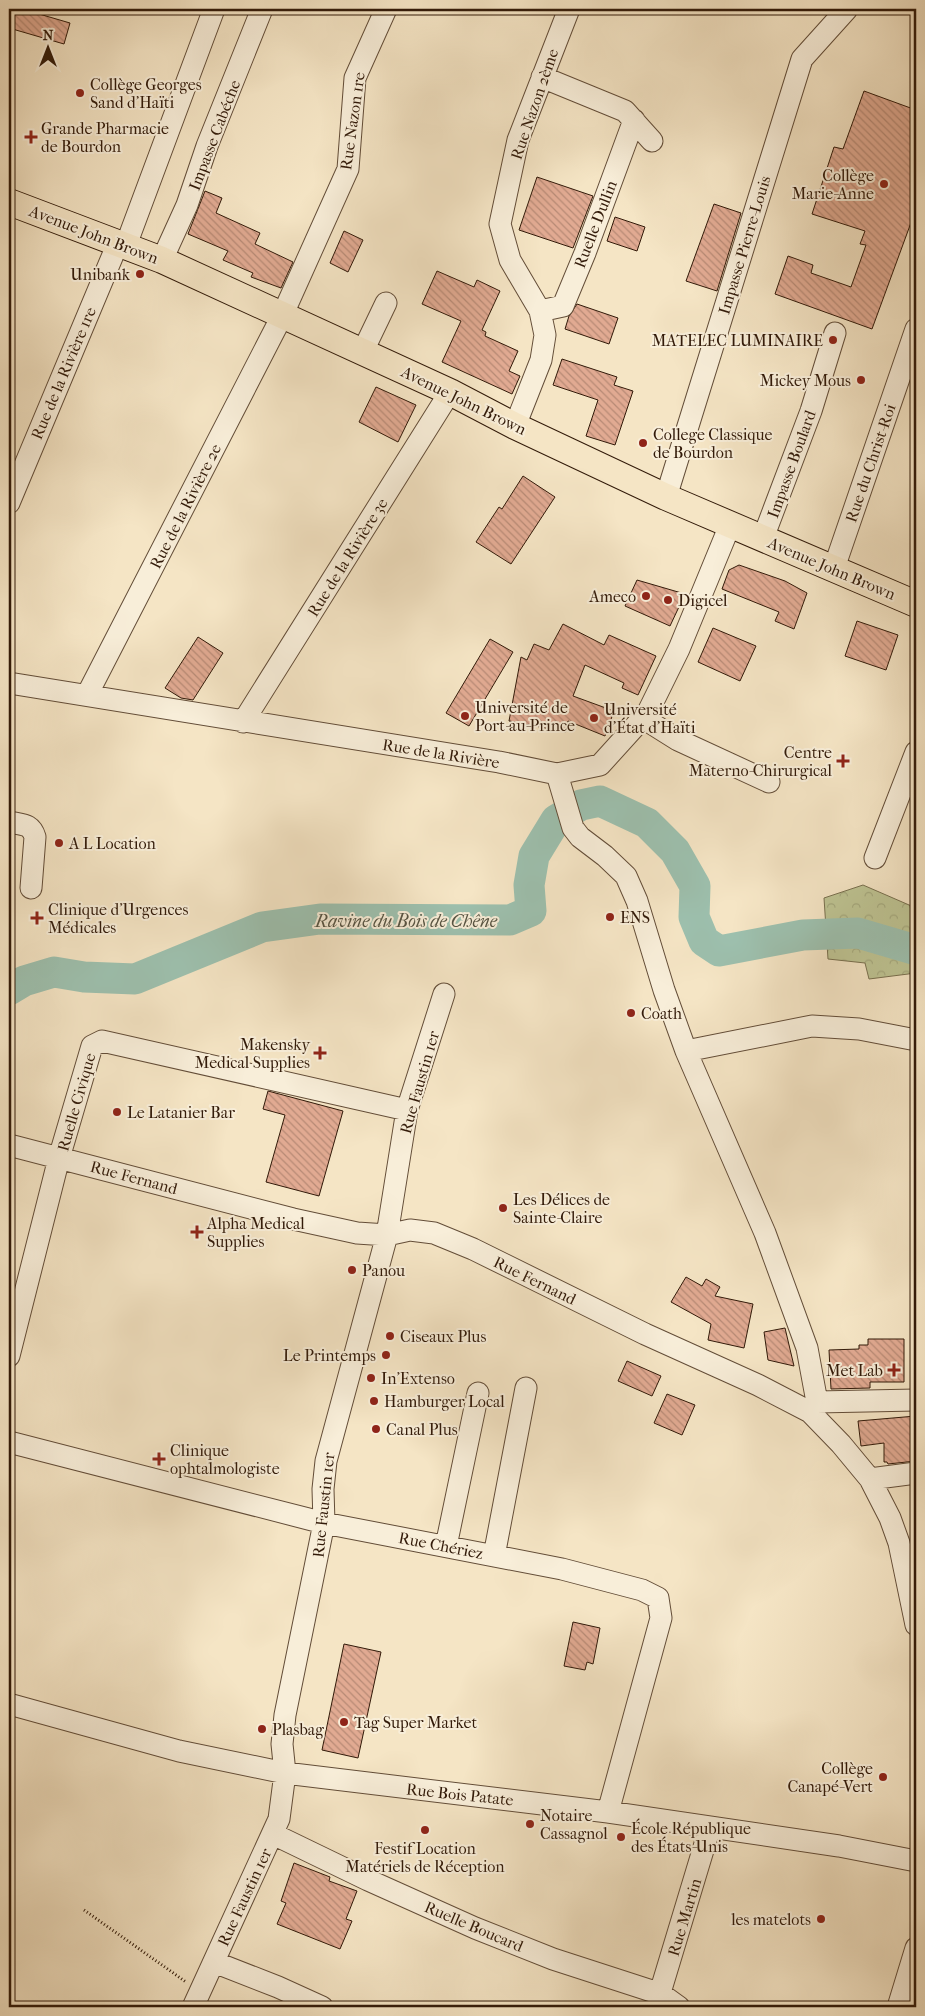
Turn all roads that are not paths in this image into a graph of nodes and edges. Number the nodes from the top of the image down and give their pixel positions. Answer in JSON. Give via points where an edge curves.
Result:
{"nodes":[{"id":1,"x":262,"y":9,"type":"edge"},
{"id":2,"x":386,"y":9,"type":"edge"},
{"id":3,"x":569,"y":9,"type":"edge"},
{"id":4,"x":847,"y":9,"type":"edge"},
{"id":5,"x":207,"y":11,"type":"edge"},
{"id":6,"x":542,"y":77,"type":"junction"},
{"id":7,"x":634,"y":120,"type":"junction"},
{"id":8,"x":652,"y":141,"type":"dead end"},
{"id":9,"x":9,"y":202,"type":"edge"},
{"id":10,"x":122,"y":244,"type":"junction"},
{"id":11,"x":162,"y":260,"type":"junction"},
{"id":12,"x":386,"y":303,"type":"dead end"},
{"id":13,"x":540,"y":311,"type":"junction"},
{"id":14,"x":282,"y":316,"type":"junction"},
{"id":15,"x":916,"y":330,"type":"edge"},
{"id":16,"x":835,"y":333,"type":"dead end"},
{"id":17,"x":363,"y":351,"type":"junction"},
{"id":18,"x":450,"y":392,"type":"junction"},
{"id":19,"x":515,"y":426,"type":"junction"},
{"id":20,"x":666,"y":497,"type":"junction"},
{"id":21,"x":9,"y":503,"type":"edge"},
{"id":22,"x":730,"y":525,"type":"junction"},
{"id":23,"x":763,"y":538,"type":"junction"},
{"id":24,"x":834,"y":568,"type":"junction"},
{"id":25,"x":916,"y":604,"type":"edge"},
{"id":26,"x":9,"y":683,"type":"edge"},
{"id":27,"x":87,"y":695,"type":"junction"},
{"id":28,"x":643,"y":718,"type":"junction"},
{"id":29,"x":243,"y":722,"type":"junction"},
{"id":30,"x":916,"y":752,"type":"edge"},
{"id":31,"x":557,"y":774,"type":"junction"},
{"id":32,"x":769,"y":782,"type":"dead end"},
{"id":33,"x":9,"y":822,"type":"edge"},
{"id":34,"x":875,"y":858,"type":"dead end"},
{"id":35,"x":31,"y":888,"type":"dead end"},
{"id":36,"x":444,"y":994,"type":"dead end"},
{"id":37,"x":916,"y":1040,"type":"edge"},
{"id":38,"x":686,"y":1051,"type":"junction"},
{"id":39,"x":407,"y":1110,"type":"junction"},
{"id":40,"x":9,"y":1145,"type":"edge"},
{"id":41,"x":59,"y":1158,"type":"junction"},
{"id":42,"x":387,"y":1235,"type":"junction"},
{"id":43,"x":9,"y":1356,"type":"edge"},
{"id":44,"x":526,"y":1388,"type":"dead end"},
{"id":45,"x":478,"y":1392,"type":"dead end"},
{"id":46,"x":916,"y":1400,"type":"edge"},
{"id":47,"x":814,"y":1407,"type":"junction"},
{"id":48,"x":9,"y":1442,"type":"edge"},
{"id":49,"x":916,"y":1474,"type":"edge"},
{"id":50,"x":870,"y":1479,"type":"junction"},
{"id":51,"x":324,"y":1523,"type":"junction"},
{"id":52,"x":446,"y":1546,"type":"junction"},
{"id":53,"x":494,"y":1556,"type":"junction"},
{"id":54,"x":916,"y":1625,"type":"edge"},
{"id":55,"x":9,"y":1704,"type":"edge"},
{"id":56,"x":285,"y":1773,"type":"junction"},
{"id":57,"x":608,"y":1812,"type":"junction"},
{"id":58,"x":710,"y":1827,"type":"junction"},
{"id":59,"x":273,"y":1834,"type":"junction"},
{"id":60,"x":916,"y":1861,"type":"edge"},
{"id":61,"x":916,"y":1948,"type":"edge"},
{"id":62,"x":214,"y":1962,"type":"junction"},
{"id":63,"x":197,"y":2000,"type":"edge"},
{"id":64,"x":658,"y":2001,"type":"edge"},
{"id":65,"x":322,"y":2007,"type":"edge"},
{"id":66,"x":679,"y":2007,"type":"edge"},
{"id":67,"x":898,"y":2007,"type":"edge"}],
"edges":[{"from":1,"to":11,"type":"street","name":"Impasse Cabéche","via":[[187,205]]},
{"from":2,"to":14,"type":"street","name":"Rue Nazon 1re","via":[[355,78],[348,169]]},
{"from":3,"to":6,"type":"street","name":"Rue Nazon 2ème"},
{"from":4,"to":20,"type":"street","name":"Impasse Pierre-Louis","via":[[802,59]]},
{"from":5,"to":10,"type":"street","name":"Rue de la Rivière 1re"},
{"from":6,"to":7,"type":"street","via":[[625,111]]},
{"from":6,"to":13,"type":"street","name":"Rue Nazon 2ème","via":[[518,140],[500,224],[510,260]]},
{"from":7,"to":8,"type":"street"},
{"from":7,"to":13,"type":"street","name":"Ruelle Dullin","via":[[563,306]]},
{"from":9,"to":10,"type":"main road","name":"Avenue John Brown"},
{"from":10,"to":11,"type":"main road","name":"Avenue John Brown"},
{"from":10,"to":21,"type":"street","name":"Rue de la Rivière 1re"},
{"from":11,"to":14,"type":"main road","name":"Avenue John Brown"},
{"from":12,"to":17,"type":"street"},
{"from":13,"to":19,"type":"street","name":"Rue Nazon 2ème","via":[[545,335],[541,360]]},
{"from":14,"to":17,"type":"main road","name":"Avenue John Brown"},
{"from":14,"to":27,"type":"street","name":"Rue de la Rivière 2e"},
{"from":15,"to":24,"type":"street","name":"Rue du Christ-Roi"},
{"from":16,"to":23,"type":"street","name":"Impasse Boulard"},
{"from":17,"to":18,"type":"main road","name":"Avenue John Brown"},
{"from":18,"to":19,"type":"main road","name":"Avenue John Brown"},
{"from":18,"to":29,"type":"street","name":"Rue de la Rivière 3e"},
{"from":19,"to":20,"type":"main road","name":"Avenue John Brown"},
{"from":20,"to":22,"type":"main road","name":"Avenue John Brown"},
{"from":22,"to":23,"type":"main road","name":"Avenue John Brown"},
{"from":22,"to":28,"type":"street","name":"Rue de la Rivière","via":[[679,649]]},
{"from":23,"to":24,"type":"main road","name":"Avenue John Brown"},
{"from":24,"to":25,"type":"main road","name":"Avenue John Brown"},
{"from":26,"to":27,"type":"street","name":"Rue de la Rivière"},
{"from":27,"to":29,"type":"street","name":"Rue de la Rivière"},
{"from":28,"to":31,"type":"street","name":"Rue de la Rivière","via":[[600,765]]},
{"from":28,"to":32,"type":"street","via":[[678,740]]},
{"from":29,"to":31,"type":"street","name":"Rue de la Rivière"},
{"from":30,"to":34,"type":"street"},
{"from":31,"to":38,"type":"street","via":[[573,828],[580,838],[626,876]]},
{"from":33,"to":35,"type":"street","via":[[33,829]]},
{"from":36,"to":39,"type":"street","name":"Rue Faustin 1er"},
{"from":37,"to":38,"type":"street","via":[[859,1028],[812,1026]]},
{"from":38,"to":47,"type":"street","via":[[765,1233],[808,1348]]},
{"from":39,"to":41,"type":"street","name":"Ruelle Civique","via":[[102,1041],[92,1046]]},
{"from":39,"to":42,"type":"street","name":"Rue Faustin 1er"},
{"from":40,"to":41,"type":"street","name":"Rue Fernand"},
{"from":41,"to":42,"type":"street","name":"Rue Fernand","via":[[293,1219],[357,1233]]},
{"from":41,"to":43,"type":"street","name":"Ruelle Civique"},
{"from":42,"to":47,"type":"street","name":"Rue Fernand","via":[[410,1230],[434,1233],[645,1334]]},
{"from":42,"to":51,"type":"street","name":"Rue Faustin 1er","via":[[326,1461]]},
{"from":44,"to":53,"type":"street"},
{"from":45,"to":52,"type":"street"},
{"from":46,"to":47,"type":"street"},
{"from":47,"to":50,"type":"street","name":"Rue Fernand"},
{"from":48,"to":51,"type":"street","name":"Rue Chériez"},
{"from":49,"to":50,"type":"street"},
{"from":50,"to":54,"type":"street","name":"Rue Fernand","via":[[893,1524]]},
{"from":51,"to":52,"type":"street","name":"Rue Chériez"},
{"from":51,"to":56,"type":"street","name":"Rue Faustin 1er","via":[[285,1715],[282,1744]]},
{"from":52,"to":53,"type":"street","name":"Rue Chériez"},
{"from":53,"to":57,"type":"street","name":"Rue Chériez","via":[[571,1571],[642,1590],[658,1598],[661,1618]]},
{"from":55,"to":56,"type":"street","name":"Rue Bois Patate","via":[[179,1751]]},
{"from":56,"to":57,"type":"street","name":"Rue Bois Patate"},
{"from":56,"to":59,"type":"street","name":"Rue Faustin 1er","via":[[279,1819]]},
{"from":57,"to":58,"type":"street","name":"Rue Bois Patate"},
{"from":58,"to":60,"type":"street","name":"Rue Bois Patate"},
{"from":58,"to":64,"type":"street","name":"Rue Martin"},
{"from":59,"to":62,"type":"street","name":"Rue Faustin 1er"},
{"from":59,"to":64,"type":"street","name":"Ruelle Boucard","via":[[475,1928]]},
{"from":61,"to":67,"type":"street"},
{"from":62,"to":63,"type":"street","name":"Rue Faustin 1er"},
{"from":62,"to":65,"type":"street"},
{"from":64,"to":66,"type":"street","name":"Ruelle Boucard"}]}
